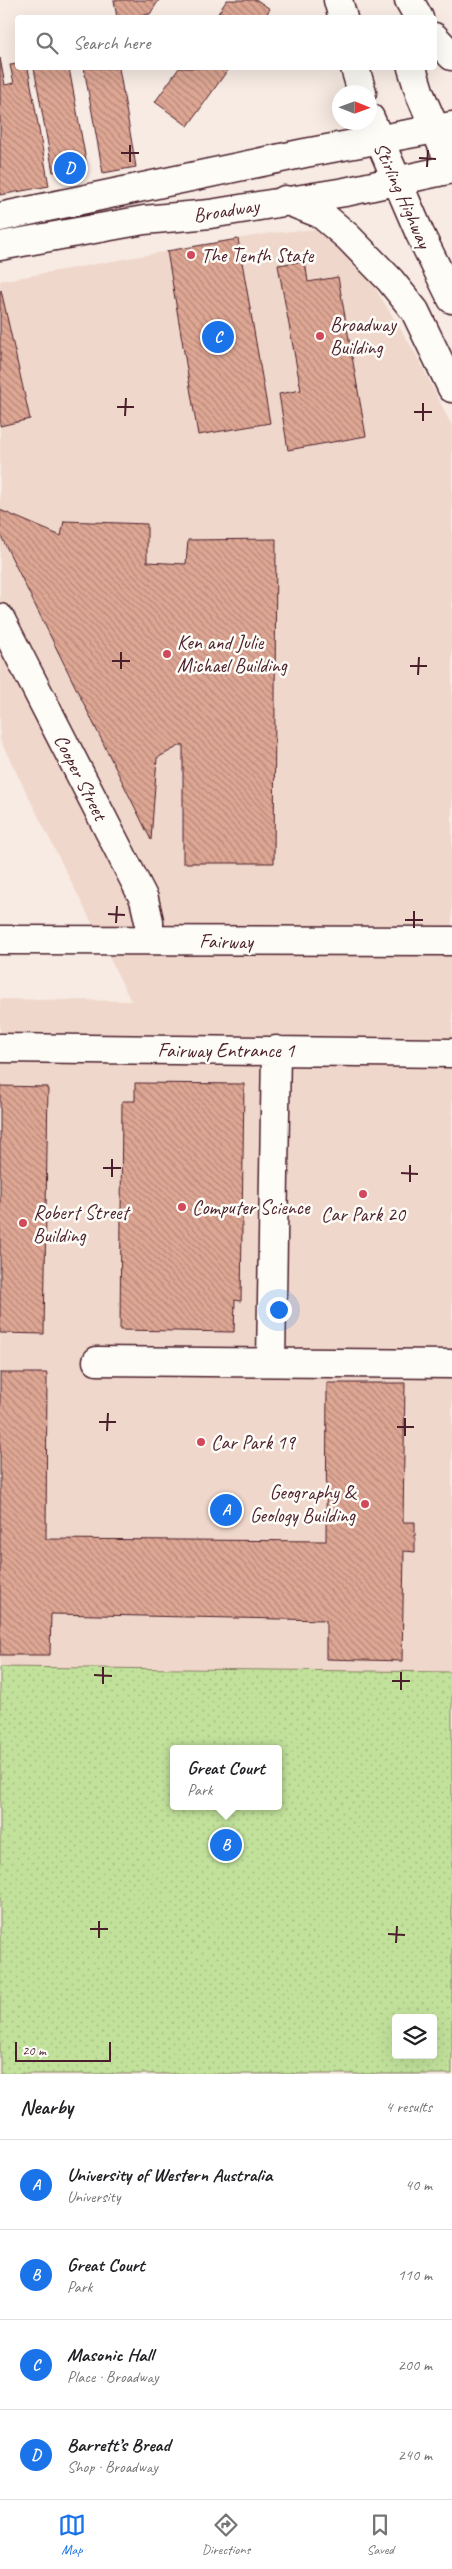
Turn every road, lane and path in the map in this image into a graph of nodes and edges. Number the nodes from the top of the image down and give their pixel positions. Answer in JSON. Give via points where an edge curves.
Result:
{"nodes":[{"id":1,"x":338,"y":0,"type":"edge"},
{"id":2,"x":392,"y":0,"type":"edge"},
{"id":3,"x":409,"y":0,"type":"edge"},
{"id":4,"x":342,"y":15,"type":"edge"},
{"id":5,"x":396,"y":15,"type":"edge"},
{"id":6,"x":417,"y":15,"type":"edge"},
{"id":7,"x":437,"y":40,"type":"edge"},
{"id":8,"x":452,"y":56,"type":"edge"},
{"id":9,"x":356,"y":70,"type":"edge"},
{"id":10,"x":413,"y":70,"type":"edge"},
{"id":11,"x":360,"y":85,"type":"edge"},
{"id":12,"x":444,"y":128,"type":"edge"},
{"id":13,"x":377,"y":129,"type":"edge"},
{"id":14,"x":370,"y":130,"type":"edge"},
{"id":15,"x":374,"y":130,"type":"edge"},
{"id":16,"x":452,"y":169,"type":"edge"},
{"id":17,"x":396,"y":181,"type":"junction"},
{"id":18,"x":285,"y":200,"type":"junction"},
{"id":19,"x":0,"y":217,"type":"edge"},
{"id":20,"x":0,"y":246,"type":"edge"},
{"id":21,"x":452,"y":299,"type":"edge"},
{"id":22,"x":452,"y":388,"type":"edge"},
{"id":23,"x":0,"y":618,"type":"edge"},
{"id":24,"x":0,"y":940,"type":"edge"},
{"id":25,"x":149,"y":940,"type":"junction"},
{"id":26,"x":452,"y":941,"type":"edge"},
{"id":27,"x":0,"y":1048,"type":"edge"},
{"id":28,"x":276,"y":1050,"type":"junction"},
{"id":29,"x":452,"y":1053,"type":"edge"},
{"id":30,"x":97,"y":1361,"type":"dead end"},
{"id":31,"x":272,"y":1362,"type":"junction"},
{"id":32,"x":452,"y":1364,"type":"edge"}],
"edges":[{"from":1,"to":4,"type":"main road"},
{"from":2,"to":5,"type":"main road"},
{"from":3,"to":6,"type":"main road"},
{"from":7,"to":8,"type":"main road"},
{"from":9,"to":11,"type":"main road"},
{"from":10,"to":12,"type":"main road"},
{"from":12,"to":13,"type":"main road","name":"Broadway"},
{"from":12,"to":16,"type":"main road"},
{"from":14,"to":19,"type":"main road","name":"Broadway"},
{"from":15,"to":17,"type":"main road","name":"Stirling Highway"},
{"from":16,"to":17,"type":"main road","name":"Broadway"},
{"from":17,"to":18,"type":"main road","name":"Broadway"},
{"from":17,"to":21,"type":"main road","name":"Stirling Highway"},
{"from":18,"to":20,"type":"main road","name":"Broadway","via":[[210,214],[144,220]]},
{"from":18,"to":22,"type":"main road","via":[[321,214],[390,280],[415,311]]},
{"from":23,"to":25,"type":"main road","name":"Cooper Street","via":[[144,899]]},
{"from":24,"to":25,"type":"main road","name":"Fairway"},
{"from":25,"to":26,"type":"main road","name":"Fairway"},
{"from":27,"to":28,"type":"main road","name":"Fairway Entrance 1"},
{"from":28,"to":29,"type":"main road","name":"Fairway Entrance 1"},
{"from":28,"to":31,"type":"main road"},
{"from":30,"to":31,"type":"main road"},
{"from":31,"to":32,"type":"main road"}]}
